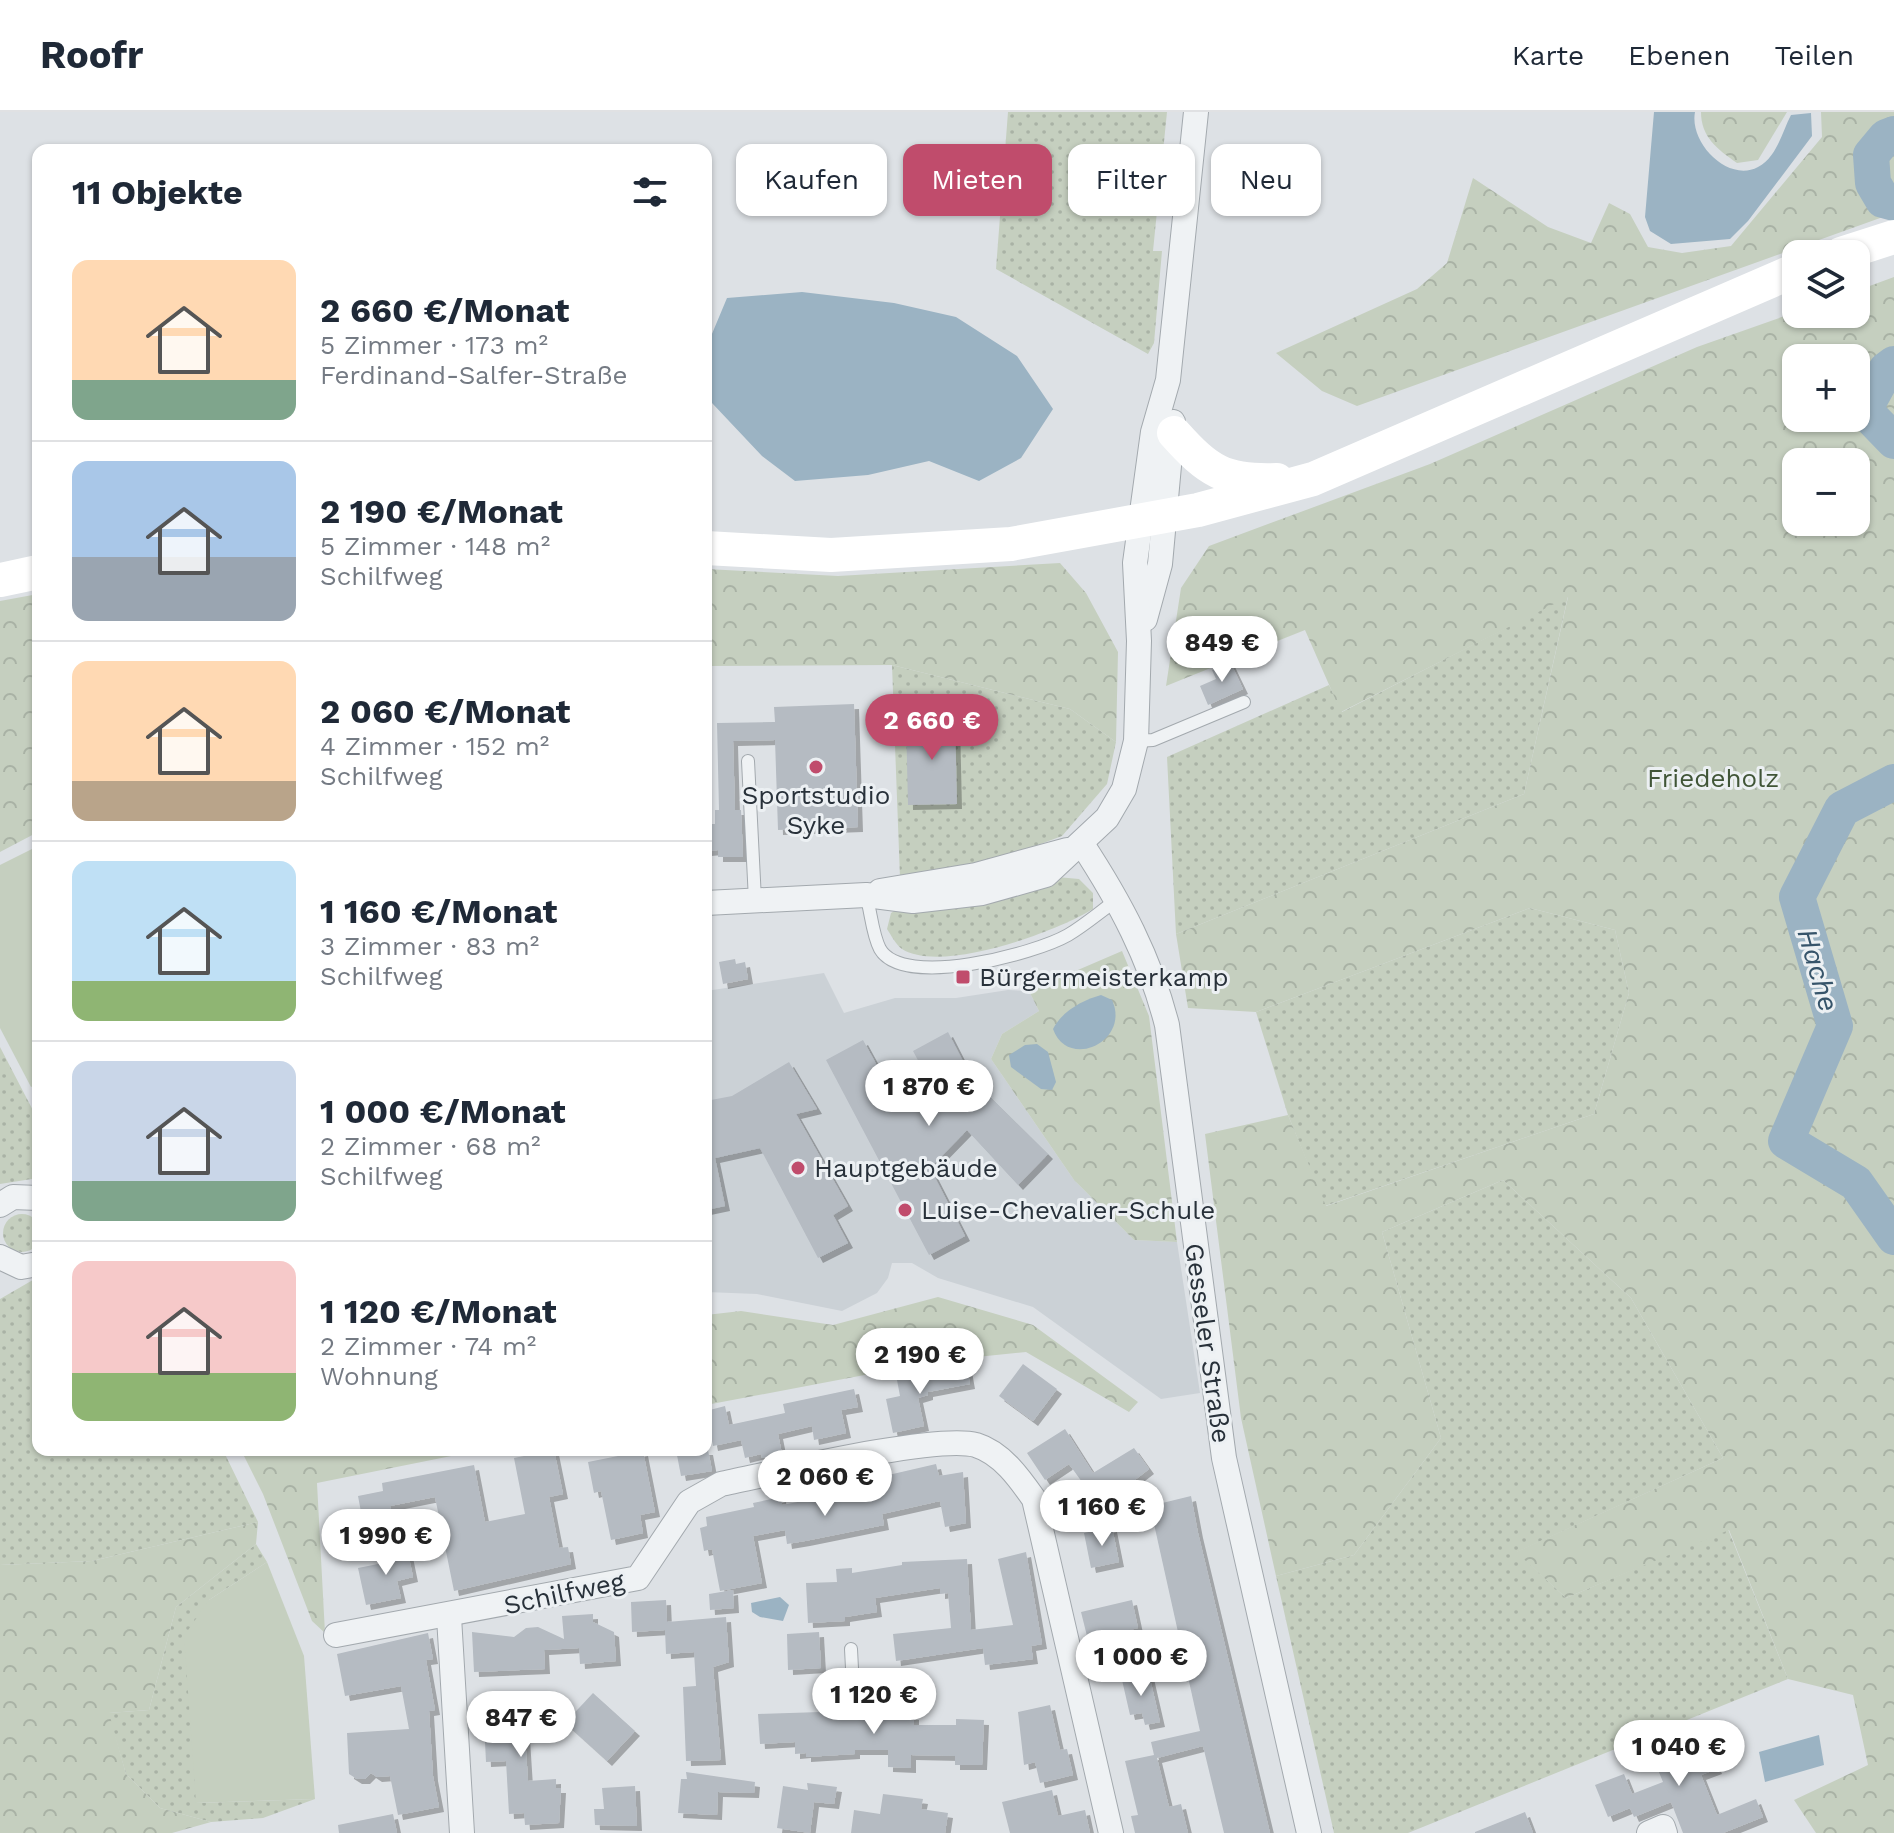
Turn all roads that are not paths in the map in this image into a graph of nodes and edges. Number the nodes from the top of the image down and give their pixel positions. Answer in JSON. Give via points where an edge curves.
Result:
{"nodes":[{"id":1,"x":1196,"y":112,"type":"edge"},
{"id":2,"x":1894,"y":237,"type":"edge"},
{"id":3,"x":1870,"y":245,"type":"edge"},
{"id":4,"x":1782,"y":276,"type":"edge"},
{"id":5,"x":1168,"y":380,"type":"junction"},
{"id":6,"x":1174,"y":433,"type":"junction"},
{"id":7,"x":1313,"y":479,"type":"junction"},
{"id":8,"x":1154,"y":519,"type":"junction"},
{"id":9,"x":712,"y":548,"type":"edge"},
{"id":10,"x":32,"y":573,"type":"edge"},
{"id":11,"x":0,"y":580,"type":"edge"},
{"id":12,"x":1244,"y":702,"type":"dead end"},
{"id":13,"x":1136,"y":741,"type":"junction"},
{"id":14,"x":748,"y":761,"type":"dead end"},
{"id":15,"x":1082,"y":844,"type":"junction"},
{"id":16,"x":866,"y":895,"type":"junction"},
{"id":17,"x":1118,"y":899,"type":"junction"},
{"id":18,"x":755,"y":900,"type":"junction"},
{"id":19,"x":712,"y":903,"type":"edge"},
{"id":20,"x":32,"y":1196,"type":"edge"},
{"id":21,"x":0,"y":1205,"type":"edge"},
{"id":22,"x":0,"y":1259,"type":"edge"},
{"id":23,"x":32,"y":1265,"type":"edge"},
{"id":24,"x":449,"y":1617,"type":"junction"},
{"id":25,"x":336,"y":1635,"type":"dead end"},
{"id":26,"x":851,"y":1649,"type":"dead end"},
{"id":27,"x":853,"y":1688,"type":"dead end"},
{"id":28,"x":462,"y":1833,"type":"edge"},
{"id":29,"x":1111,"y":1833,"type":"edge"},
{"id":30,"x":1309,"y":1833,"type":"edge"},
{"id":31,"x":1649,"y":1833,"type":"edge"},
{"id":32,"x":1665,"y":1833,"type":"edge"}],
"edges":[{"from":1,"to":5,"type":"street"},
{"from":2,"to":3,"type":"main road"},
{"from":4,"to":7,"type":"main road"},
{"from":5,"to":6,"type":"street"},
{"from":5,"to":8,"type":"street","via":[[1153,432]]},
{"from":6,"to":7,"type":"main road","via":[[1202,465],[1247,481]]},
{"from":6,"to":8,"type":"street"},
{"from":7,"to":8,"type":"main road"},
{"from":8,"to":9,"type":"main road","via":[[1011,544],[831,555]]},
{"from":8,"to":13,"type":"street","via":[[1160,564],[1139,641]]},
{"from":10,"to":11,"type":"main road"},
{"from":12,"to":13,"type":"lane","via":[[1164,736]]},
{"from":13,"to":15,"type":"street","via":[[1124,789],[1107,818]]},
{"from":14,"to":18,"type":"lane"},
{"from":15,"to":16,"type":"street","via":[[1046,875],[982,893],[913,901]]},
{"from":15,"to":17,"type":"street","name":"Gesseler Straße"},
{"from":16,"to":17,"type":"lane","via":[[880,950],[897,964],[923,967],[1036,950]]},
{"from":16,"to":18,"type":"street"},
{"from":17,"to":30,"type":"street","name":"Gesseler Straße","via":[[1156,980],[1167,1025],[1224,1458]]},
{"from":18,"to":19,"type":"street"},
{"from":20,"to":21,"type":"street","via":[[13,1197]]},
{"from":22,"to":23,"type":"street"},
{"from":24,"to":25,"type":"street","name":"Schilfweg"},
{"from":24,"to":28,"type":"street"},
{"from":24,"to":29,"type":"street","name":"Schilfweg","via":[[638,1578],[689,1502],[721,1484],[936,1443],[977,1445],[1012,1469],[1034,1499]]},
{"from":26,"to":27,"type":"lane"},
{"from":31,"to":32,"type":"street","via":[[1663,1827]]}]}
